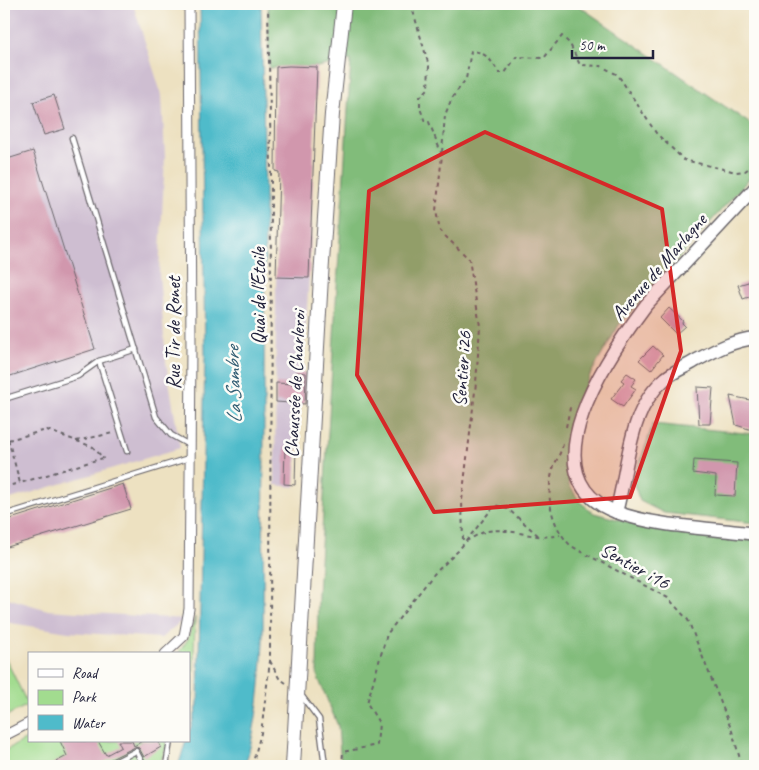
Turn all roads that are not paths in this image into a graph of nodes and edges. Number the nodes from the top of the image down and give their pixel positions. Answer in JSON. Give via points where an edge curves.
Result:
{"nodes":[{"id":1,"x":189,"y":4,"type":"edge"},
{"id":2,"x":344,"y":4,"type":"edge"},
{"id":3,"x":72,"y":138,"type":"dead end"},
{"id":4,"x":755,"y":188,"type":"edge"},
{"id":5,"x":755,"y":338,"type":"edge"},
{"id":6,"x":136,"y":349,"type":"junction"},
{"id":7,"x":99,"y":362,"type":"junction"},
{"id":8,"x":4,"y":399,"type":"edge"},
{"id":9,"x":190,"y":445,"type":"junction"},
{"id":10,"x":127,"y":451,"type":"dead end"},
{"id":11,"x":189,"y":458,"type":"junction"},
{"id":12,"x":616,"y":512,"type":"junction"},
{"id":13,"x":4,"y":515,"type":"edge"},
{"id":14,"x":755,"y":534,"type":"edge"},
{"id":15,"x":167,"y":652,"type":"edge"},
{"id":16,"x":298,"y":692,"type":"junction"},
{"id":17,"x":28,"y":724,"type":"edge"},
{"id":18,"x":4,"y":736,"type":"edge"},
{"id":19,"x":170,"y":742,"type":"edge"},
{"id":20,"x":107,"y":766,"type":"edge"},
{"id":21,"x":144,"y":766,"type":"edge"},
{"id":22,"x":166,"y":766,"type":"edge"},
{"id":23,"x":293,"y":766,"type":"edge"},
{"id":24,"x":325,"y":766,"type":"edge"}],
"edges":[{"from":1,"to":9,"type":"street","name":"Rue Tir de Ronet"},
{"from":2,"to":16,"type":"main road","name":"Chaussée de Charleroi","via":[[332,114],[321,277]]},
{"from":3,"to":6,"type":"lane"},
{"from":4,"to":12,"type":"main road","name":"Avenue de Marlagne","via":[[646,305],[610,356],[586,406],[574,449],[577,474],[592,498]]},
{"from":5,"to":12,"type":"main road","via":[[743,339],[710,353],[666,378],[651,395],[629,448]]},
{"from":6,"to":7,"type":"lane"},
{"from":6,"to":9,"type":"lane","via":[[156,417],[171,435]]},
{"from":7,"to":8,"type":"lane","via":[[78,376]]},
{"from":7,"to":10,"type":"lane"},
{"from":9,"to":11,"type":"street","name":"Rue Tir de Ronet"},
{"from":11,"to":13,"type":"lane"},
{"from":11,"to":15,"type":"street","name":"Rue Tir de Ronet","via":[[189,609],[184,636]]},
{"from":12,"to":14,"type":"main road","name":"Avenue de Marlagne","via":[[646,520]]},
{"from":16,"to":23,"type":"main road","name":"Chaussée de Charleroi"},
{"from":16,"to":24,"type":"lane","via":[[319,719]]},
{"from":17,"to":18,"type":"street"},
{"from":19,"to":22,"type":"lane"},
{"from":20,"to":21,"type":"lane","via":[[136,751]]}]}
